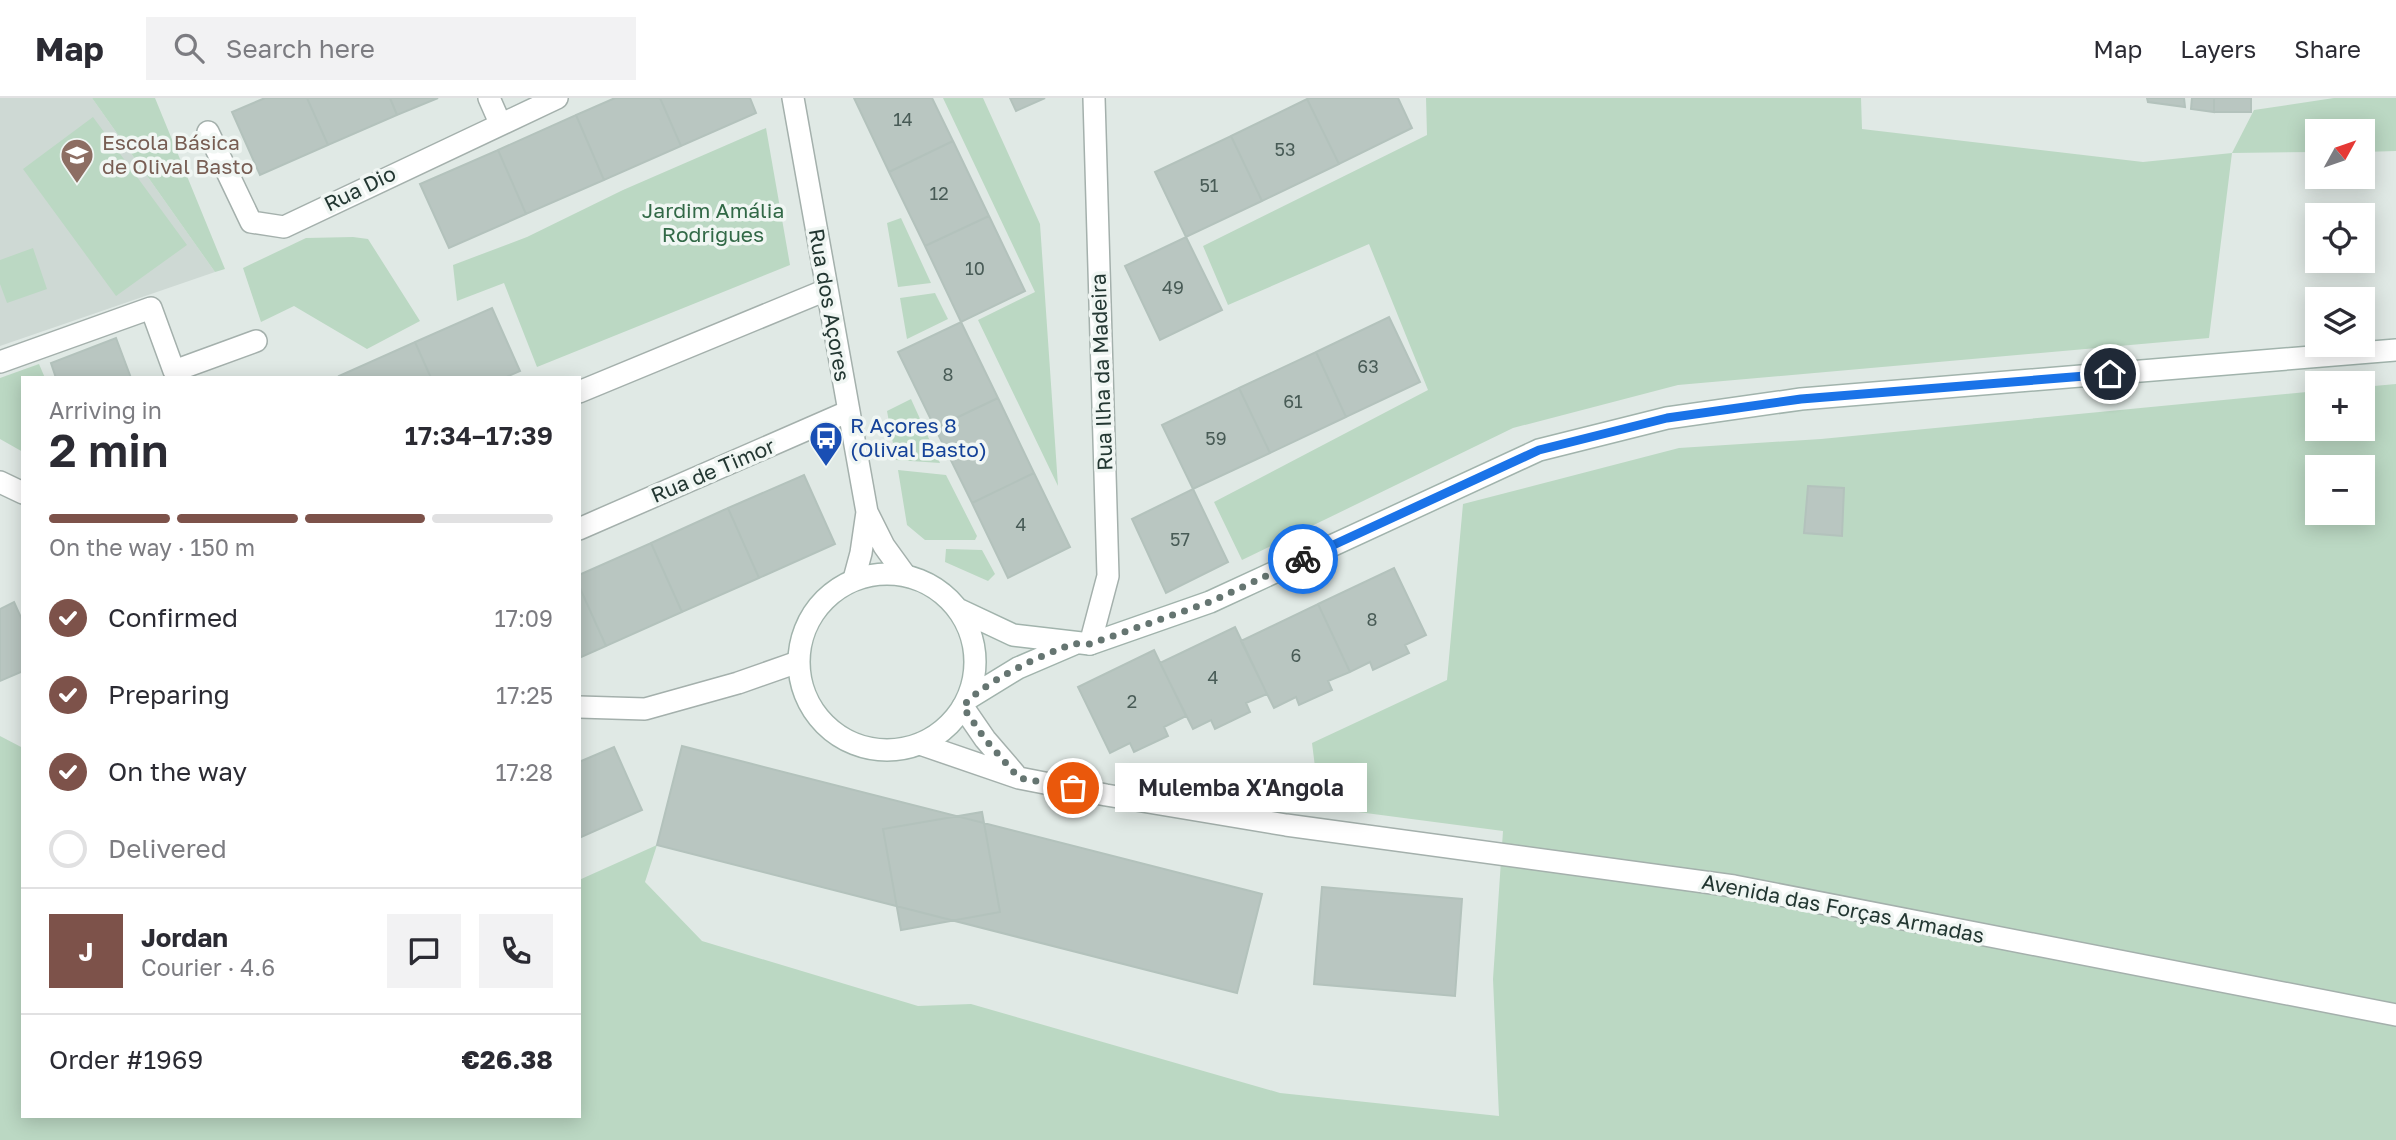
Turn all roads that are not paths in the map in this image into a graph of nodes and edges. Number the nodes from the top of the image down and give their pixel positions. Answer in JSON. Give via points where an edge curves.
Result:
{"nodes":[{"id":1,"x":489,"y":98,"type":"edge"},
{"id":2,"x":557,"y":98,"type":"edge"},
{"id":3,"x":793,"y":98,"type":"edge"},
{"id":4,"x":1094,"y":98,"type":"edge"},
{"id":5,"x":500,"y":123,"type":"junction"},
{"id":6,"x":208,"y":132,"type":"dead end"},
{"id":7,"x":826,"y":290,"type":"junction"},
{"id":8,"x":256,"y":341,"type":"dead end"},
{"id":9,"x":2396,"y":350,"type":"edge"},
{"id":10,"x":0,"y":362,"type":"edge"},
{"id":11,"x":581,"y":391,"type":"edge"},
{"id":12,"x":847,"y":412,"type":"junction"},
{"id":13,"x":0,"y":482,"type":"edge"},
{"id":14,"x":21,"y":492,"type":"edge"},
{"id":15,"x":867,"y":512,"type":"junction"},
{"id":16,"x":581,"y":528,"type":"edge"},
{"id":17,"x":905,"y":575,"type":"junction"},
{"id":18,"x":853,"y":579,"type":"junction"},
{"id":19,"x":960,"y":610,"type":"junction"},
{"id":20,"x":1083,"y":644,"type":"junction"},
{"id":21,"x":795,"y":663,"type":"junction"},
{"id":22,"x":966,"y":703,"type":"junction"},
{"id":23,"x":581,"y":708,"type":"edge"},
{"id":24,"x":920,"y":744,"type":"junction"},
{"id":25,"x":1019,"y":778,"type":"junction"},
{"id":26,"x":2396,"y":1015,"type":"edge"}],
"edges":[{"from":1,"to":5,"type":"street"},
{"from":2,"to":5,"type":"street","name":"Rua Dio"},
{"from":3,"to":7,"type":"street","name":"Rua dos Açores"},
{"from":4,"to":20,"type":"street","name":"Rua Ilha da Madeira","via":[[1108,576]]},
{"from":5,"to":6,"type":"street","name":"Rua Dio","via":[[284,227],[251,222]]},
{"from":7,"to":11,"type":"street"},
{"from":7,"to":12,"type":"street","name":"Rua dos Açores"},
{"from":8,"to":10,"type":"street","via":[[174,371],[151,308]]},
{"from":9,"to":20,"type":"street","via":[[1801,399],[1667,418],[1539,450],[1210,602]]},
{"from":12,"to":15,"type":"street","name":"Rua dos Açores"},
{"from":12,"to":16,"type":"street","name":"Rua de Timor"},
{"from":13,"to":14,"type":"street"},
{"from":15,"to":17,"type":"street","name":"Rua dos Açores"},
{"from":15,"to":18,"type":"street","name":"Rua dos Açores"},
{"from":17,"to":18,"type":"street","via":[[878,573]]},
{"from":17,"to":19,"type":"street","via":[[930,584]]},
{"from":18,"to":21,"type":"street","via":[[814,611]]},
{"from":19,"to":20,"type":"street","via":[[1013,635]]},
{"from":19,"to":22,"type":"street","via":[[975,647],[976,668]]},
{"from":20,"to":22,"type":"street","via":[[1018,668]]},
{"from":21,"to":23,"type":"street","via":[[645,709]]},
{"from":21,"to":24,"type":"street","via":[[816,715],[837,735],[863,747],[892,751]]},
{"from":22,"to":24,"type":"street","via":[[945,730]]},
{"from":22,"to":25,"type":"street","via":[[985,739]]},
{"from":24,"to":25,"type":"street","name":"Avenida das Forças Armadas"},
{"from":25,"to":26,"type":"street","name":"Avenida das Forças Armadas","via":[[1286,825],[1734,886]]}]}
